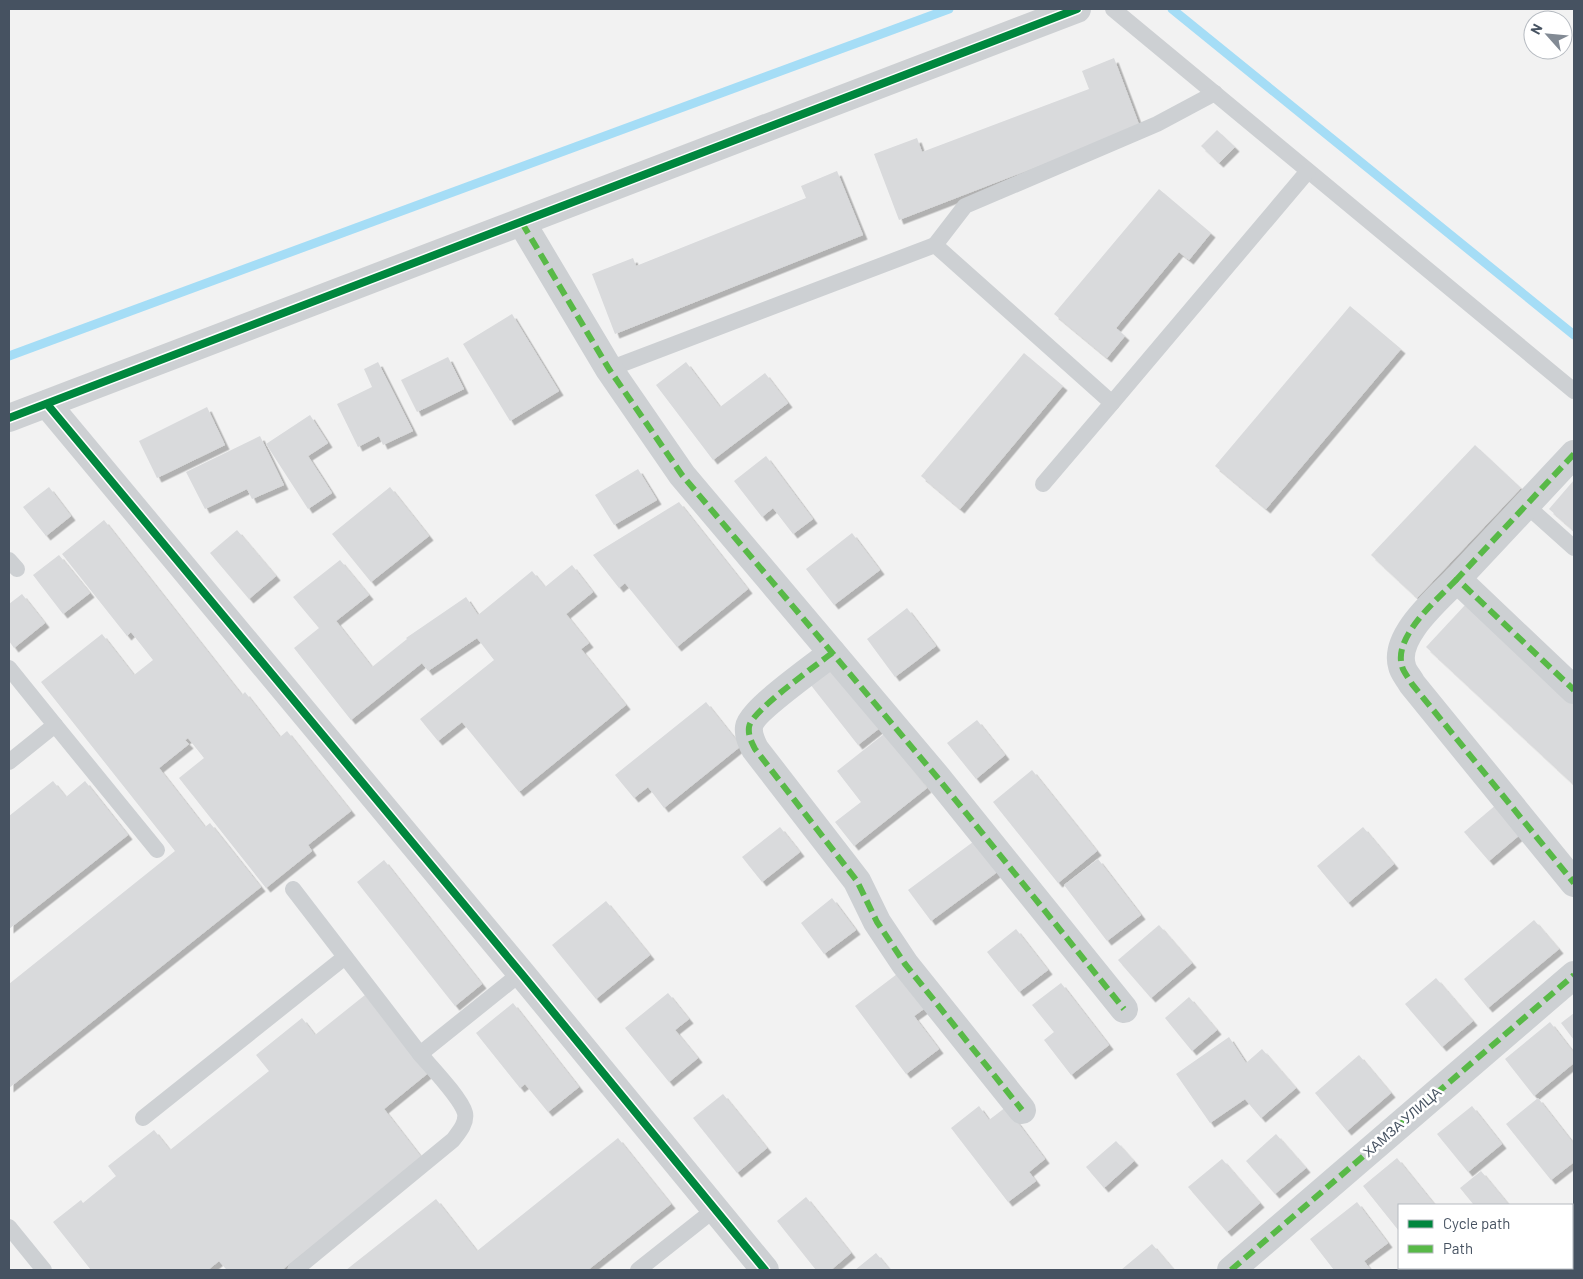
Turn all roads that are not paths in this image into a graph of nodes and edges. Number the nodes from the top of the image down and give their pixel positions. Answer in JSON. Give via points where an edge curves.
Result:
{"nodes":[{"id":1,"x":1077,"y":9,"type":"edge"},
{"id":2,"x":1113,"y":9,"type":"edge"},
{"id":3,"x":1215,"y":93,"type":"junction"},
{"id":4,"x":1308,"y":171,"type":"junction"},
{"id":5,"x":522,"y":222,"type":"junction"},
{"id":6,"x":935,"y":245,"type":"junction"},
{"id":7,"x":608,"y":369,"type":"junction"},
{"id":8,"x":1574,"y":391,"type":"edge"},
{"id":9,"x":1112,"y":403,"type":"junction"},
{"id":10,"x":47,"y":404,"type":"junction"},
{"id":11,"x":9,"y":418,"type":"edge"},
{"id":12,"x":1574,"y":454,"type":"edge"},
{"id":13,"x":1043,"y":484,"type":"dead end"},
{"id":14,"x":1526,"y":506,"type":"junction"},
{"id":15,"x":1574,"y":548,"type":"edge"},
{"id":16,"x":1457,"y":579,"type":"junction"},
{"id":17,"x":832,"y":653,"type":"junction"},
{"id":18,"x":9,"y":668,"type":"edge"},
{"id":19,"x":1574,"y":690,"type":"edge"},
{"id":20,"x":55,"y":725,"type":"junction"},
{"id":21,"x":9,"y":762,"type":"edge"},
{"id":22,"x":157,"y":850,"type":"dead end"},
{"id":23,"x":1574,"y":884,"type":"edge"},
{"id":24,"x":293,"y":889,"type":"dead end"},
{"id":25,"x":345,"y":957,"type":"junction"},
{"id":26,"x":521,"y":973,"type":"junction"},
{"id":27,"x":1574,"y":975,"type":"edge"},
{"id":28,"x":1124,"y":1009,"type":"dead end"},
{"id":29,"x":420,"y":1054,"type":"junction"},
{"id":30,"x":1022,"y":1110,"type":"dead end"},
{"id":31,"x":143,"y":1118,"type":"dead end"},
{"id":32,"x":715,"y":1209,"type":"junction"},
{"id":33,"x":9,"y":1227,"type":"edge"},
{"id":34,"x":44,"y":1270,"type":"edge"},
{"id":35,"x":295,"y":1270,"type":"edge"},
{"id":36,"x":638,"y":1270,"type":"edge"},
{"id":37,"x":764,"y":1270,"type":"edge"},
{"id":38,"x":1231,"y":1270,"type":"edge"}],
"edges":[{"from":1,"to":5,"type":"street"},
{"from":2,"to":3,"type":"lane"},
{"from":3,"to":4,"type":"lane"},
{"from":3,"to":6,"type":"lane","via":[[1157,124],[965,206]]},
{"from":4,"to":8,"type":"lane"},
{"from":4,"to":9,"type":"lane"},
{"from":5,"to":7,"type":"street"},
{"from":5,"to":10,"type":"street"},
{"from":6,"to":7,"type":"lane"},
{"from":6,"to":9,"type":"lane"},
{"from":7,"to":17,"type":"street","via":[[682,475]]},
{"from":9,"to":13,"type":"lane"},
{"from":10,"to":11,"type":"street"},
{"from":10,"to":26,"type":"street"},
{"from":12,"to":14,"type":"street"},
{"from":14,"to":15,"type":"lane"},
{"from":14,"to":16,"type":"street"},
{"from":16,"to":19,"type":"street"},
{"from":16,"to":23,"type":"street","via":[[1417,621],[1402,644],[1401,666],[1412,684]]},
{"from":17,"to":28,"type":"street","via":[[937,777]]},
{"from":17,"to":30,"type":"street","via":[[758,712],[749,725],[749,738],[857,881],[877,922],[905,964]]},
{"from":18,"to":20,"type":"lane"},
{"from":20,"to":21,"type":"lane"},
{"from":20,"to":22,"type":"lane"},
{"from":24,"to":25,"type":"lane"},
{"from":25,"to":29,"type":"lane"},
{"from":25,"to":31,"type":"lane"},
{"from":26,"to":29,"type":"lane"},
{"from":26,"to":32,"type":"street"},
{"from":27,"to":38,"type":"street","name":"ХАМЗА УЛИЦА"},
{"from":29,"to":35,"type":"lane","via":[[459,1101],[465,1114],[463,1127],[453,1140]]},
{"from":32,"to":36,"type":"lane"},
{"from":32,"to":37,"type":"street"},
{"from":33,"to":34,"type":"lane"}]}
